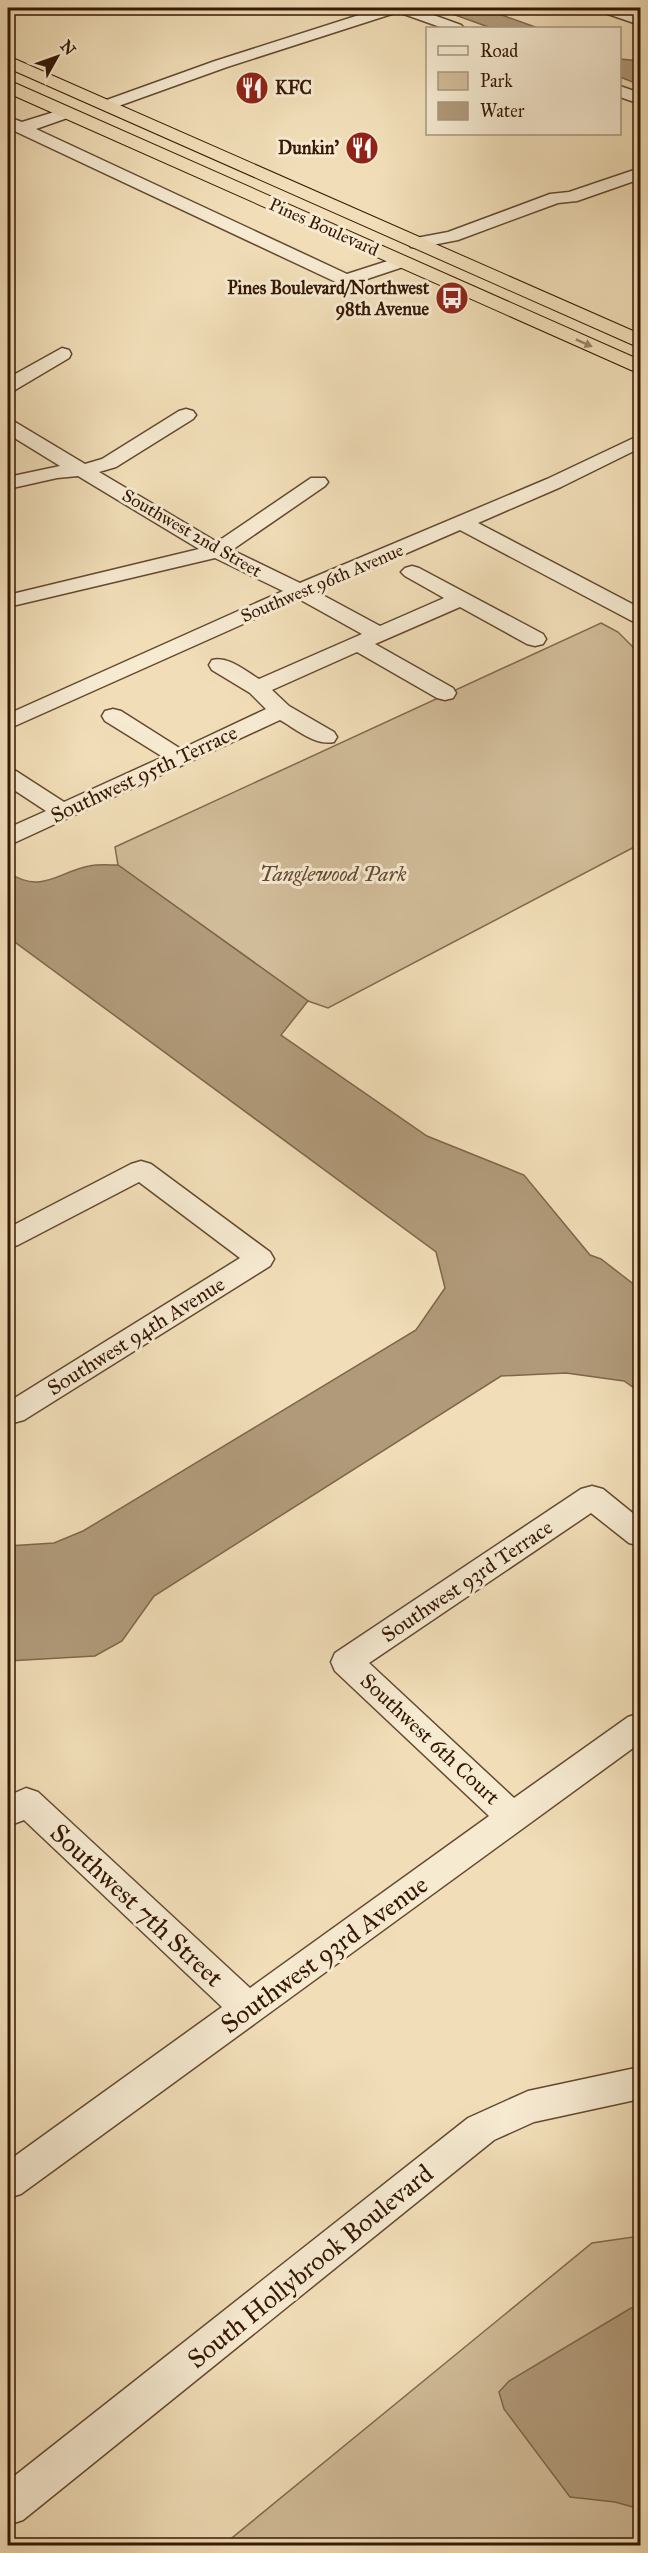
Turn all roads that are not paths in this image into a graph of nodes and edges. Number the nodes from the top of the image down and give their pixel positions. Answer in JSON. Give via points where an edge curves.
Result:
{"nodes":[{"id":1,"x":395,"y":8,"type":"edge"},
{"id":2,"x":401,"y":8,"type":"edge"},
{"id":3,"x":604,"y":8,"type":"edge"},
{"id":4,"x":640,"y":21,"type":"edge"},
{"id":5,"x":453,"y":27,"type":"edge"},
{"id":6,"x":8,"y":61,"type":"edge"},
{"id":7,"x":8,"y":77,"type":"edge"},
{"id":8,"x":8,"y":86,"type":"edge"},
{"id":9,"x":621,"y":91,"type":"edge"},
{"id":10,"x":640,"y":99,"type":"edge"},
{"id":11,"x":98,"y":102,"type":"junction"},
{"id":12,"x":67,"y":113,"type":"junction"},
{"id":13,"x":14,"y":125,"type":"edge"},
{"id":14,"x":187,"y":166,"type":"junction"},
{"id":15,"x":640,"y":173,"type":"edge"},
{"id":16,"x":265,"y":175,"type":"junction"},
{"id":17,"x":424,"y":246,"type":"junction"},
{"id":18,"x":400,"y":262,"type":"junction"},
{"id":19,"x":584,"y":317,"type":"junction"},
{"id":20,"x":640,"y":342,"type":"edge"},
{"id":21,"x":62,"y":354,"type":"dead end"},
{"id":22,"x":640,"y":368,"type":"edge"},
{"id":23,"x":8,"y":386,"type":"edge"},
{"id":24,"x":186,"y":415,"type":"dead end"},
{"id":25,"x":8,"y":426,"type":"edge"},
{"id":26,"x":639,"y":442,"type":"edge"},
{"id":27,"x":84,"y":470,"type":"junction"},
{"id":28,"x":318,"y":482,"type":"dead end"},
{"id":29,"x":8,"y":483,"type":"edge"},
{"id":30,"x":462,"y":523,"type":"junction"},
{"id":31,"x":217,"y":551,"type":"junction"},
{"id":32,"x":412,"y":572,"type":"dead end"},
{"id":33,"x":300,"y":591,"type":"junction"},
{"id":34,"x":461,"y":598,"type":"junction"},
{"id":35,"x":8,"y":602,"type":"edge"},
{"id":36,"x":640,"y":616,"type":"edge"},
{"id":37,"x":380,"y":635,"type":"junction"},
{"id":38,"x":535,"y":639,"type":"dead end"},
{"id":39,"x":359,"y":644,"type":"junction"},
{"id":40,"x":220,"y":665,"type":"dead end"},
{"id":41,"x":258,"y":688,"type":"junction"},
{"id":42,"x":445,"y":693,"type":"dead end"},
{"id":43,"x":281,"y":711,"type":"junction"},
{"id":44,"x":113,"y":716,"type":"dead end"},
{"id":45,"x":8,"y":722,"type":"edge"},
{"id":46,"x":326,"y":737,"type":"dead end"},
{"id":47,"x":180,"y":758,"type":"junction"},
{"id":48,"x":8,"y":776,"type":"edge"},
{"id":49,"x":62,"y":812,"type":"junction"},
{"id":50,"x":8,"y":837,"type":"edge"},
{"id":51,"x":8,"y":1239,"type":"edge"},
{"id":52,"x":10,"y":1411,"type":"edge"},
{"id":53,"x":640,"y":1535,"type":"edge"},
{"id":54,"x":347,"y":1662,"type":"joint"},
{"id":55,"x":640,"y":1726,"type":"edge"},
{"id":56,"x":17,"y":1807,"type":"edge"},
{"id":57,"x":512,"y":1817,"type":"junction"},
{"id":58,"x":248,"y":2009,"type":"junction"},
{"id":59,"x":640,"y":2083,"type":"edge"},
{"id":60,"x":8,"y":2182,"type":"edge"},
{"id":61,"x":8,"y":2506,"type":"edge"}],
"edges":[{"from":1,"to":11,"type":"street"},
{"from":2,"to":5,"type":"street"},
{"from":3,"to":4,"type":"street"},
{"from":6,"to":11,"type":"highway","name":"Pines Boulevard"},
{"from":7,"to":11,"type":"highway","via":[[69,99]]},
{"from":8,"to":12,"type":"highway","name":"Pines Boulevard"},
{"from":9,"to":10,"type":"street"},
{"from":11,"to":16,"type":"highway","name":"Pines Boulevard"},
{"from":12,"to":13,"type":"street"},
{"from":12,"to":14,"type":"highway","name":"Pines Boulevard"},
{"from":12,"to":16,"type":"highway","via":[[104,117],[213,163]]},
{"from":13,"to":18,"type":"street","via":[[346,280]]},
{"from":14,"to":17,"type":"highway","via":[[275,194],[382,242],[404,248]]},
{"from":14,"to":18,"type":"highway","name":"Pines Boulevard"},
{"from":15,"to":17,"type":"street","via":[[572,196],[464,241]]},
{"from":16,"to":17,"type":"highway","name":"Pines Boulevard"},
{"from":17,"to":19,"type":"highway","name":"Pines Boulevard"},
{"from":18,"to":19,"type":"highway","via":[[437,263],[524,300]]},
{"from":18,"to":22,"type":"highway","name":"Pines Boulevard","one_way":true},
{"from":19,"to":20,"type":"highway","name":"Pines Boulevard"},
{"from":21,"to":23,"type":"street"},
{"from":24,"to":27,"type":"street","via":[[109,463]]},
{"from":25,"to":27,"type":"street","name":"Southwest 2nd Street"},
{"from":26,"to":30,"type":"street","name":"Southwest 96th Avenue"},
{"from":27,"to":29,"type":"street"},
{"from":27,"to":31,"type":"street","name":"Southwest 2nd Street"},
{"from":28,"to":31,"type":"street"},
{"from":30,"to":33,"type":"street","name":"Southwest 96th Avenue"},
{"from":30,"to":36,"type":"street"},
{"from":31,"to":33,"type":"street","name":"Southwest 2nd Street"},
{"from":31,"to":35,"type":"street"},
{"from":32,"to":34,"type":"street"},
{"from":33,"to":37,"type":"street","name":"Southwest 2nd Street"},
{"from":33,"to":45,"type":"street","name":"Southwest 96th Avenue"},
{"from":34,"to":37,"type":"street"},
{"from":34,"to":38,"type":"street"},
{"from":37,"to":39,"type":"street"},
{"from":39,"to":41,"type":"street"},
{"from":39,"to":42,"type":"street"},
{"from":40,"to":41,"type":"street"},
{"from":41,"to":43,"type":"street"},
{"from":43,"to":46,"type":"street"},
{"from":43,"to":47,"type":"street","name":"Southwest 95th Terrace"},
{"from":44,"to":47,"type":"street"},
{"from":47,"to":49,"type":"street","name":"Southwest 95th Terrace"},
{"from":48,"to":49,"type":"street"},
{"from":49,"to":50,"type":"street","name":"Southwest 95th Terrace"},
{"from":51,"to":52,"type":"street","name":"Southwest 94th Avenue","via":[[141,1170],[261,1259]]},
{"from":53,"to":54,"type":"street","name":"Southwest 93rd Terrace","via":[[592,1497]]},
{"from":54,"to":57,"type":"street","name":"Southwest 6th Court"},
{"from":55,"to":57,"type":"street","name":"Southwest 93rd Avenue"},
{"from":56,"to":58,"type":"street","name":"Southwest 7th Street"},
{"from":57,"to":58,"type":"street","name":"Southwest 93rd Avenue"},
{"from":58,"to":60,"type":"street","name":"Southwest 93rd Avenue"},
{"from":59,"to":61,"type":"street","name":"South Hollybrook Boulevard","via":[[528,2107],[481,2129]]}]}
